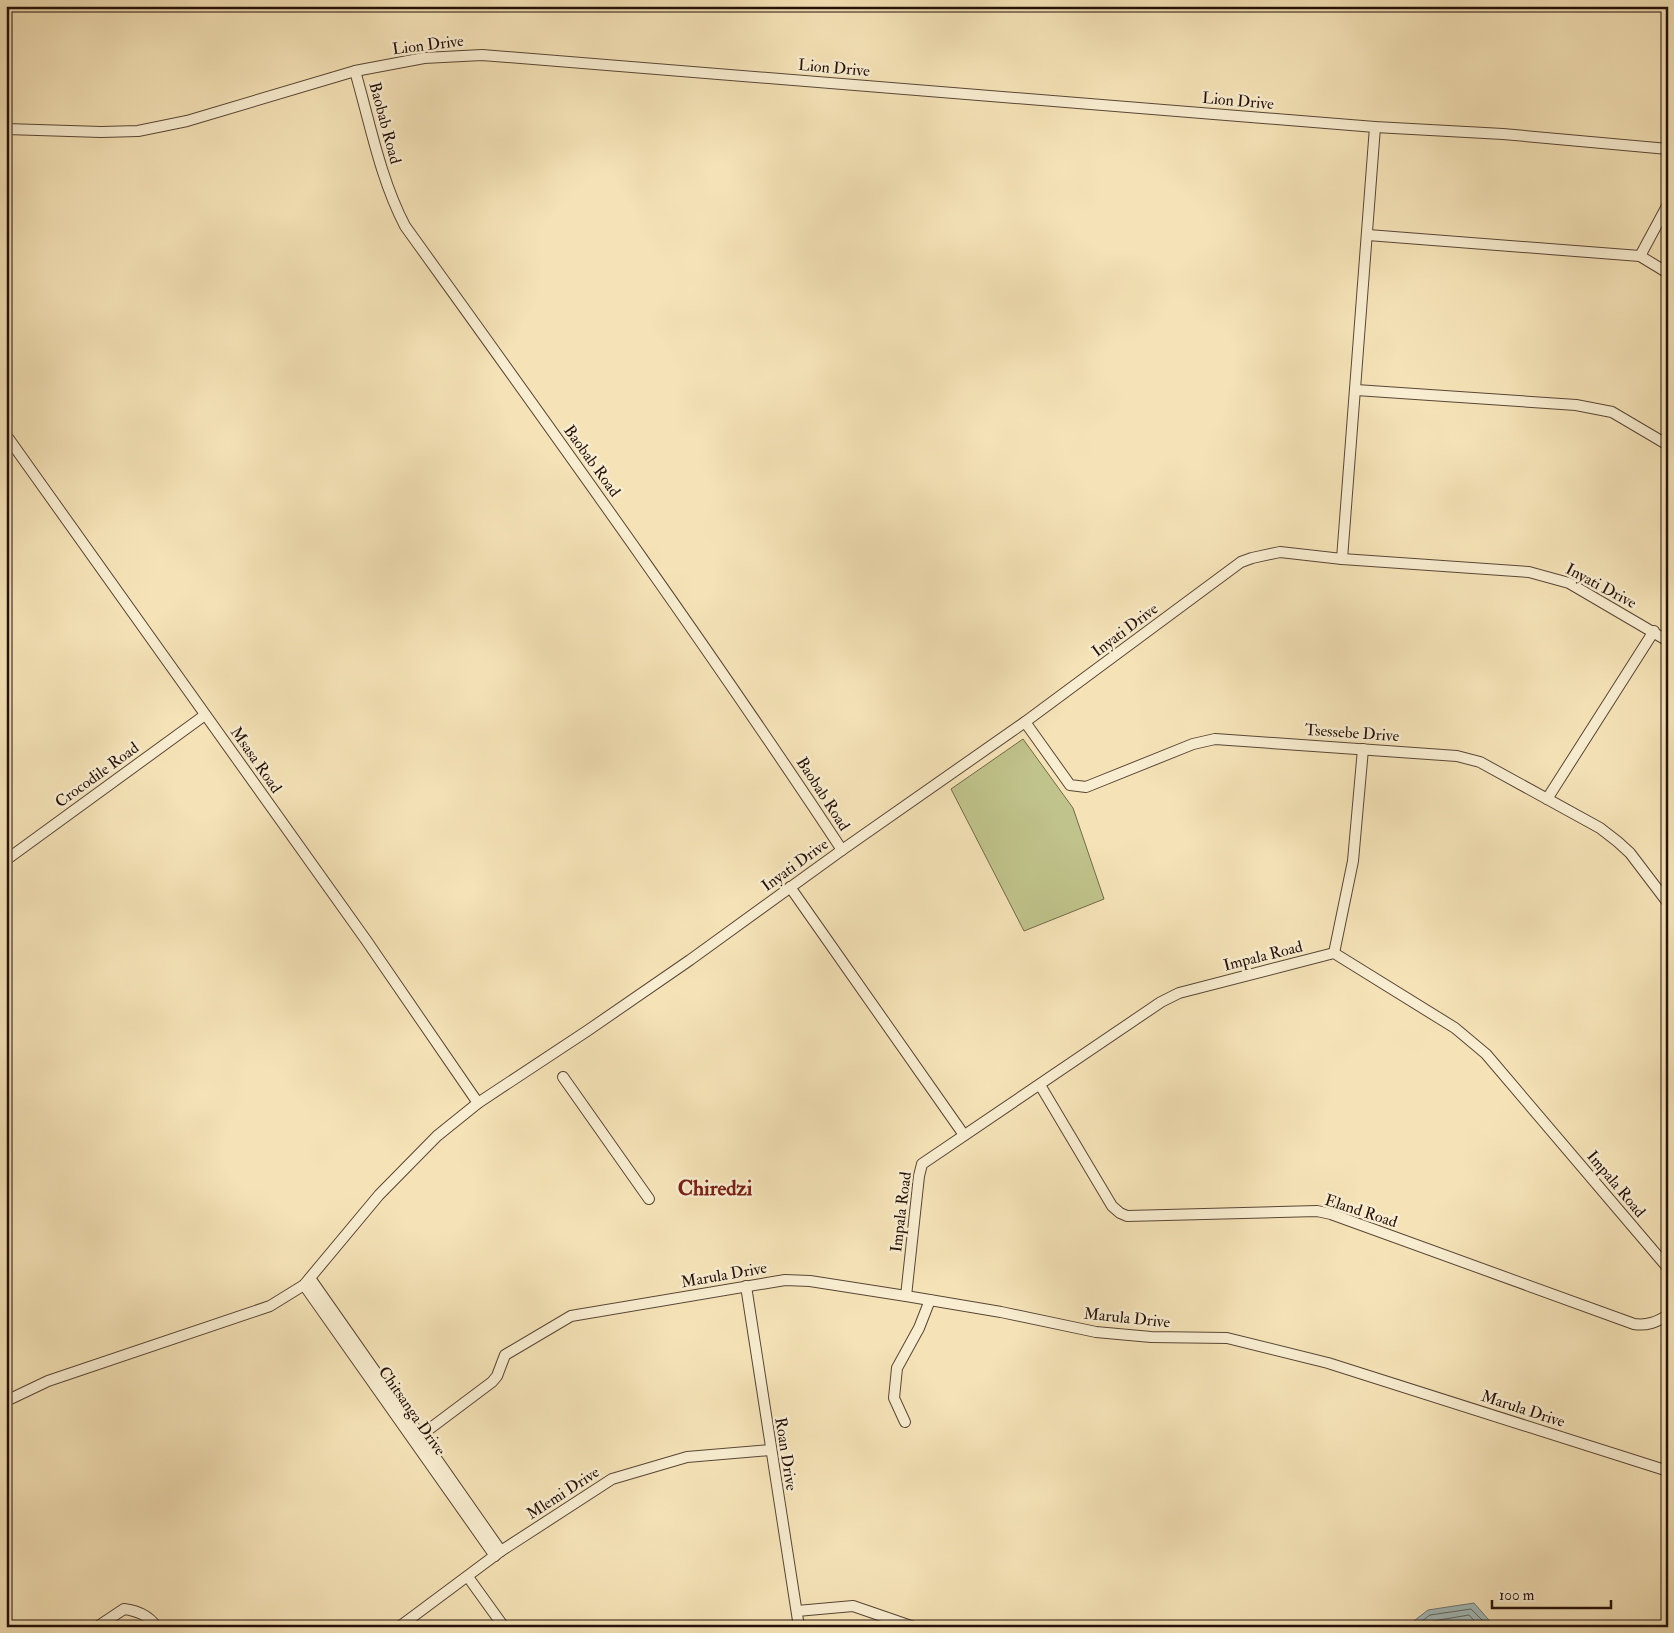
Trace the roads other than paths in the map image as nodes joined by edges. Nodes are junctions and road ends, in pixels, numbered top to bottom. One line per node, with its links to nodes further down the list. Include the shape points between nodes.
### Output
1 (355, 71): 2 (street, Lion Drive, via 424,58 482,55); 3 (street, Lion Drive, via 187,121 138,131); 19 (street, Baobab Road, via 382,172 405,226 664,589)
2 (1375, 127): 4 (street, Lion Drive, via 1503,134); 6 (street)
3 (6, 129)
4 (1668, 150)
5 (1668, 204): 7 (street)
6 (1368, 235): 7 (street); 9 (street)
7 (1640, 256): 8 (street)
8 (1668, 273)
9 (1356, 390): 11 (street, via 1576,404 1612,412); 12 (street)
10 (6, 435): 15 (street, Msasa Road)
11 (1668, 445)
12 (1342, 559): 13 (street, Inyati Drive, via 1549,576 1569,583); 16 (street, Inyati Drive, via 1280,552 1241,562)
13 (1654, 632): 14 (street, Inyati Drive); 18 (street)
14 (1668, 641)
15 (205, 715): 20 (street, Crocodile Road); 26 (street, Msasa Road)
16 (1024, 722): 17 (street, Tsessebe Drive, via 1070,785 1086,787 1193,744 1214,739); 19 (street, Inyati Drive)
17 (1363, 749): 18 (street, Tsessebe Drive, via 1457,756 1480,762); 23 (street, via 1353,861)
18 (1547, 799): 22 (street, Tsessebe Drive, via 1600,828 1618,842)
19 (842, 850): 21 (street, Inyati Drive)
20 (6, 860)
21 (790, 887): 26 (street, Inyati Drive, via 580,1037); 27 (street)
22 (1668, 903)
23 (1334, 953): 25 (street, Impala Road, via 1180,993 1161,1002); 29 (street, Impala Road, via 1455,1028 1486,1054)
24 (563, 1077): 28 (street)
25 (1040, 1084): 27 (street, Impala Road); 34 (street, Eland Road, via 1112,1206 1127,1216 1318,1211 1634,1324 1644,1325)
26 (478, 1103): 30 (street, Inyati Drive, via 437,1136 379,1195)
27 (964, 1134): 32 (street, Impala Road, via 922,1164 920,1169)
28 (649, 1199)
29 (1668, 1268)
30 (307, 1281): 35 (street, Inyati Drive, via 263,1309 48,1381); 37 (street); 40 (street, Chitsanga Drive)
31 (746, 1286): 32 (street, Marula Drive, via 785,1280 810,1281); 37 (street, Marula Drive, via 572,1316 505,1355 492,1382); 38 (street, Roan Drive)
32 (906, 1296): 33 (street, Marula Drive)
33 (930, 1300): 36 (street, via 919,1328 896,1368 894,1398); 39 (street, Marula Drive, via 1096,1332 1227,1338 1328,1363)
34 (1668, 1315)
35 (6, 1401)
36 (905, 1422)
37 (420, 1436): 40 (street)
38 (770, 1450): 40 (street, Mlemi Drive, via 687,1457 612,1479); 42 (street, Roan Drive)
39 (1668, 1471)
40 (498, 1553): 41 (street, Mlemi Drive)
41 (468, 1577): 45 (street, Mlemi Drive); 46 (street)
42 (797, 1611): 47 (street, Roan Drive); 48 (street, via 853,1606)
43 (96, 1627): 44 (street, via 124,1609 142,1613)
44 (157, 1627)
45 (399, 1627)
46 (504, 1627)
47 (799, 1627)
48 (914, 1627)

